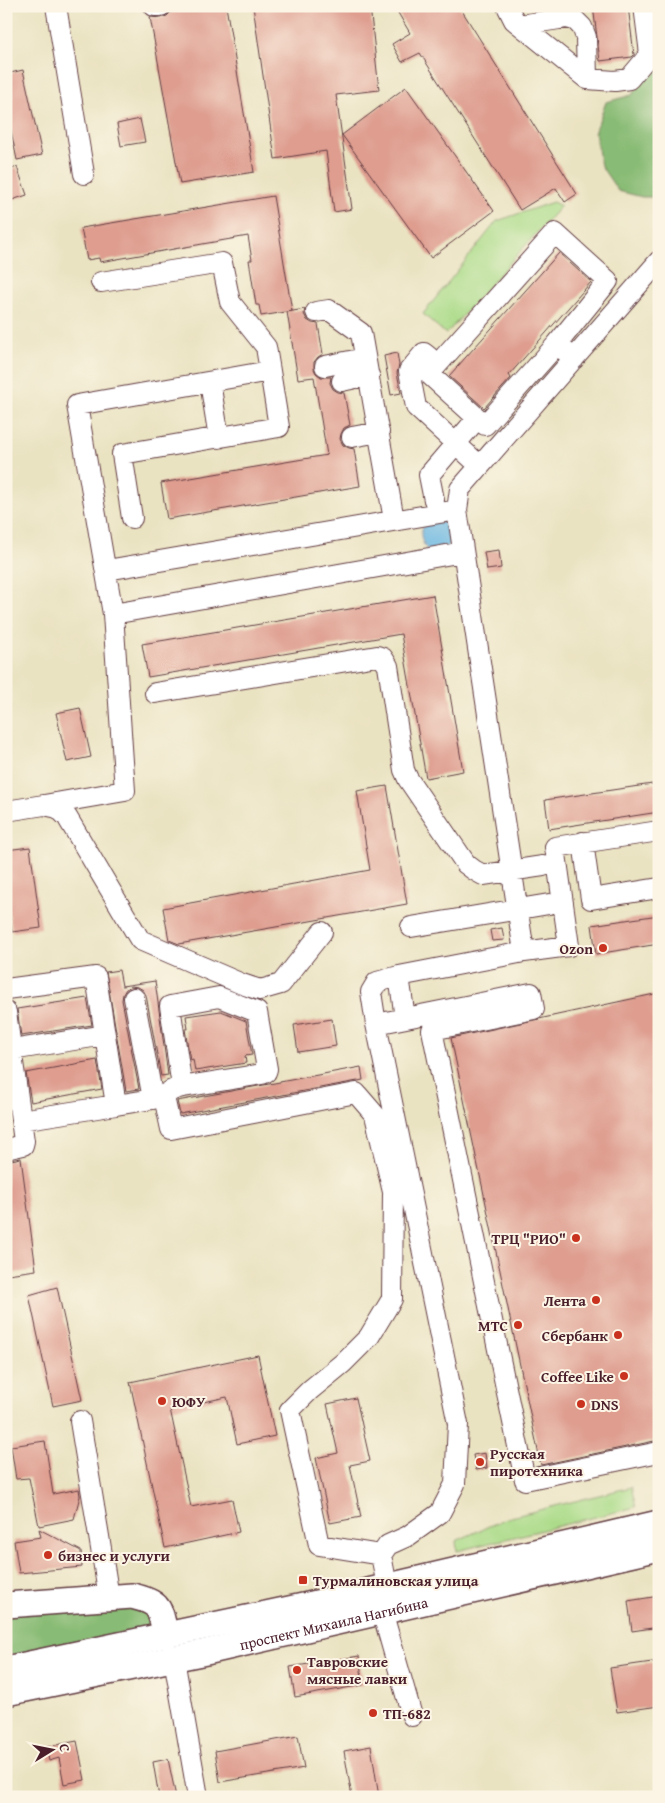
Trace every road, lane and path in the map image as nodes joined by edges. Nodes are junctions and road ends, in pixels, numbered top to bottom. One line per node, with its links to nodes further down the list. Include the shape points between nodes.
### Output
1 (56, 6): 8 (street)
2 (154, 6): 3 (street)
3 (161, 6)
4 (508, 6): 6 (street)
5 (644, 6): 7 (street, via 650,54 629,79)
6 (520, 25): 7 (street); 7 (street, via 566,18 575,20 586,37)
7 (587, 80)
8 (84, 174)
9 (659, 261): 14 (street)
10 (101, 282): 17 (street, via 222,263 230,302 266,347)
11 (316, 312): 16 (street, via 328,310 361,334)
12 (557, 344): 12 (street, via 608,281 555,233 429,374 485,424); 14 (street)
13 (429, 357): 24 (street, via 424,353 409,371 416,407)
14 (574, 359): 25 (street)
15 (325, 366): 16 (street)
16 (367, 367): 18 (street); 21 (street)
17 (270, 371): 19 (street); 23 (street, via 279,427)
18 (342, 381)
19 (210, 382): 23 (street); 31 (street, via 77,405)
20 (475, 421): 24 (street)
21 (379, 432): 22 (street); 29 (street)
22 (352, 437)
23 (219, 438): 28 (street, via 122,454)
24 (456, 443): 25 (street); 26 (street, via 429,475)
25 (480, 466): 27 (street, via 460,489)
26 (434, 500)
27 (457, 510): 29 (street); 30 (street)
28 (132, 518)
29 (394, 520): 31 (street)
30 (463, 552): 32 (street); 39 (street)
31 (106, 570): 32 (street)
32 (113, 614): 34 (street, via 125,791)
33 (155, 693): 39 (street, via 377,656 383,658 388,666 408,779 466,864 483,874)
34 (44, 805): 35 (street); 44 (street, via 58,808 67,816 140,940 260,990 281,984)
35 (6, 811)
36 (659, 830): 37 (street)
37 (583, 842): 40 (street, via 591,899); 45 (street, via 555,847 569,946)
38 (543, 866): 39 (street)
39 (512, 871): 42 (street)
40 (659, 888)
41 (548, 904): 42 (street)
42 (517, 909): 43 (street); 45 (street)
43 (411, 927)
44 (322, 932)
45 (524, 952): 46 (street)
46 (399, 976): 50 (street); 51 (street, via 377,982 371,992)
47 (6, 989): 52 (street, via 96,977)
48 (134, 998): 55 (street)
49 (6, 1012): 53 (street)
50 (405, 1018): 51 (street); 60 (street, via 531,993 534,1009 432,1030 525,1480)
51 (376, 1024): 63 (street, via 458,1424 455,1484 440,1513 408,1536 388,1545)
52 (105, 1035): 53 (street); 56 (street)
53 (12, 1050): 57 (street)
54 (182, 1087): 54 (street, via 266,1072 257,1012 243,1011 216,997 170,1006); 55 (street, via 172,1089)
55 (159, 1098): 56 (street); 63 (street, via 171,1129 356,1093 375,1114 393,1192 392,1299 369,1337 290,1410 318,1545)
56 (116, 1105): 57 (street)
57 (21, 1120): 58 (street, via 23,1145)
58 (6, 1149)
59 (80, 1421): 65 (street)
60 (659, 1452)
61 (659, 1524): 64 (main road, проспект Михаила Нагибина)
62 (659, 1548): 67 (main road, проспект Михаила Нагибина)
63 (381, 1555): 64 (street)
64 (387, 1586): 68 (main road, проспект Михаила Нагибина)
65 (110, 1597): 66 (main road); 68 (main road, via 132,1596 149,1600 159,1608)
66 (6, 1605)
67 (382, 1611): 69 (main road, проспект Михаила Нагибина); 72 (street)
68 (166, 1636): 70 (main road, проспект Михаила Нагибина)
69 (174, 1659): 71 (main road, проспект Михаила Нагибина); 73 (street)
70 (6, 1669)
71 (6, 1693)
72 (412, 1716)
73 (198, 1797)

